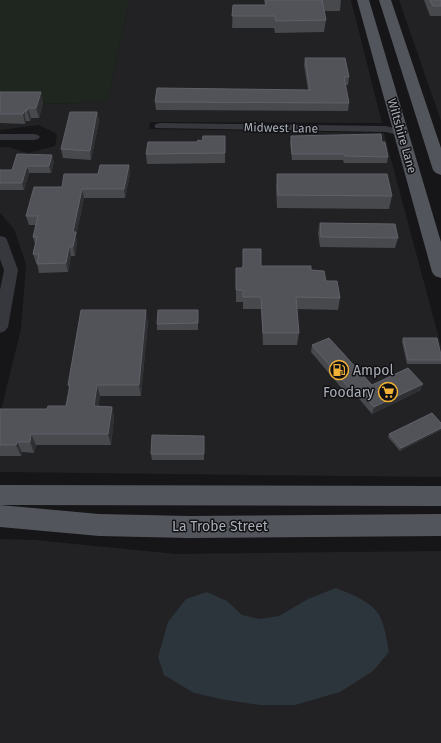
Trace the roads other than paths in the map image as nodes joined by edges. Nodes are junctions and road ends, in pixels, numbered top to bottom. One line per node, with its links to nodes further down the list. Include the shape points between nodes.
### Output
1 (363, 0): 4 (main road, Wiltshire Lane)
2 (385, 0): 5 (main road, Wiltshire Lane)
3 (160, 126): 4 (street, Midwest Lane, via 386,129)
4 (402, 133): 5 (main road); 10 (main road, Wiltshire Lane)
5 (428, 133): 8 (main road, Wiltshire Lane)
6 (0, 137): 7 (street)
7 (34, 137)
8 (441, 170)
9 (0, 240): 11 (street, via 12,270)
10 (441, 272)
11 (0, 327)
12 (0, 495): 14 (main road, via 143,496 148,508 162,515)
13 (441, 496): 14 (main road)
14 (246, 506): 19 (main road, via 281,517)
15 (0, 507): 17 (main road, via 36,512)
16 (0, 516): 17 (main road, La Trobe Street)
17 (72, 523): 19 (main road, La Trobe Street, via 189,527)
18 (441, 525): 19 (main road, La Trobe Street)
19 (327, 526)

